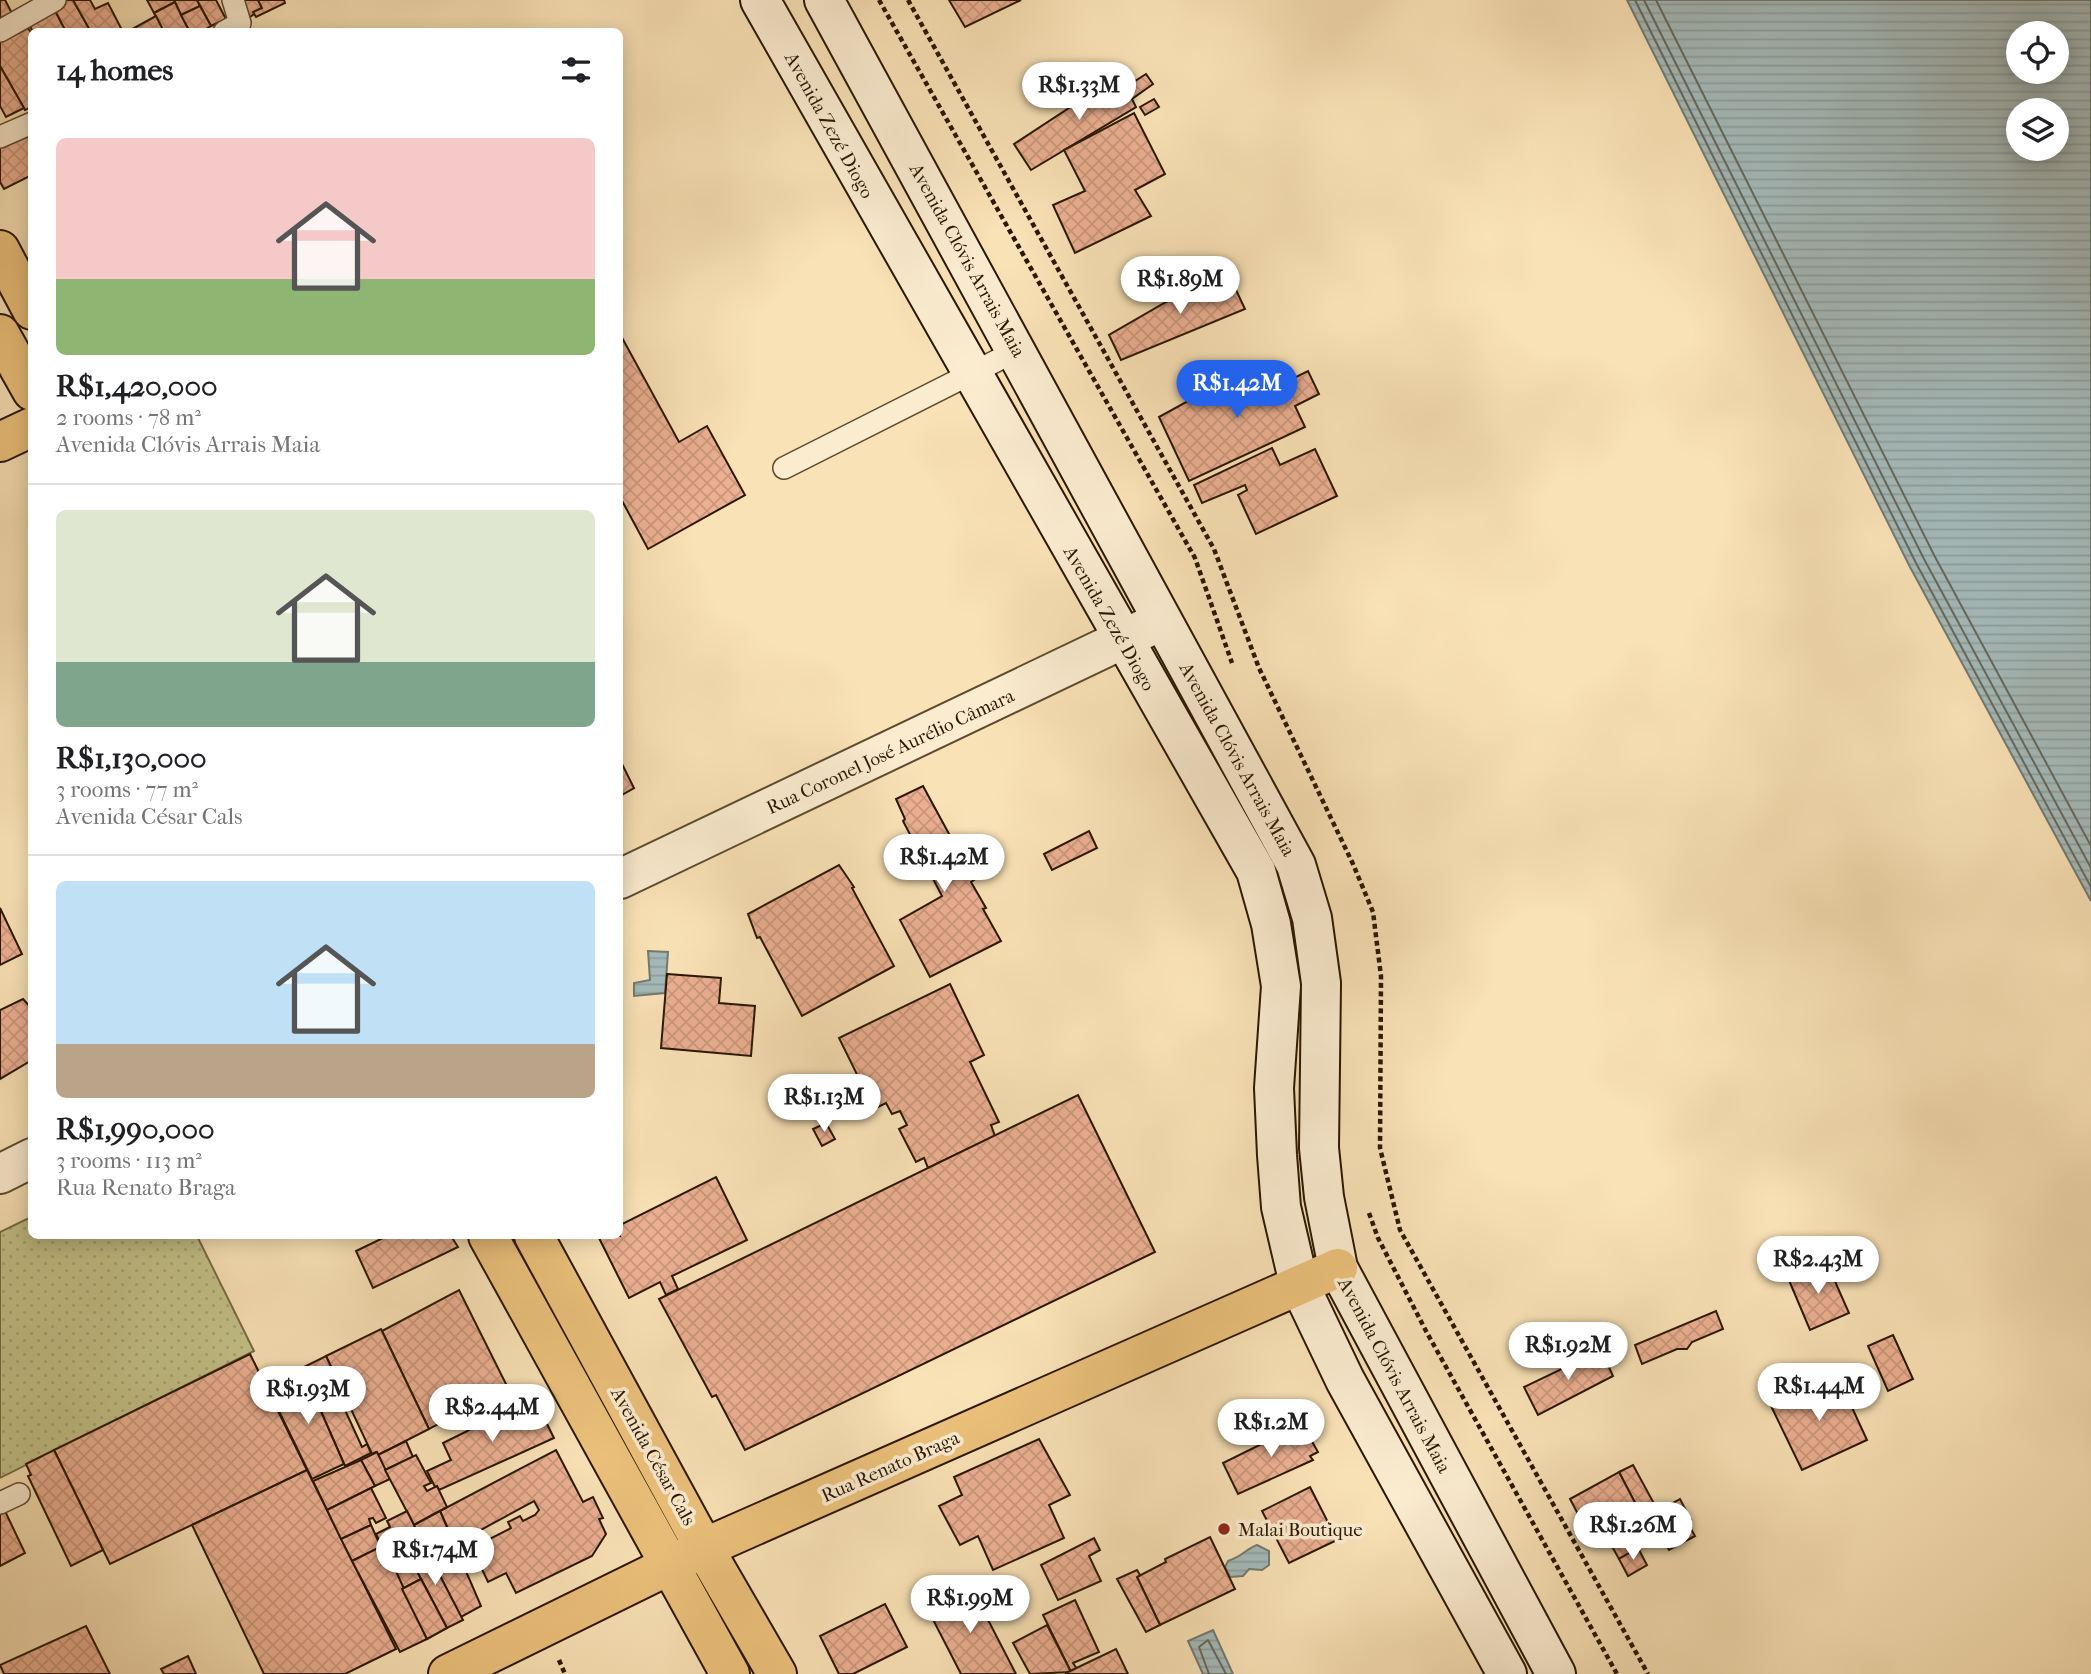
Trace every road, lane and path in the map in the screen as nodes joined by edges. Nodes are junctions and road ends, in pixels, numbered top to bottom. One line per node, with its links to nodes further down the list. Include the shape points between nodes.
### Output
1 (55, 0): 6 (lane)
2 (233, 0): 5 (lane, via 240,23)
3 (760, 0): 13 (main road, Avenida Zezé Diogo)
4 (824, 0): 12 (main road, Avenida Clóvis Arrais Maia)
5 (231, 28)
6 (0, 30)
7 (28, 124): 8 (lane)
8 (0, 137)
9 (0, 250): 10 (main road)
10 (28, 302)
11 (0, 334): 14 (main road)
12 (1018, 350): 13 (lane); 18 (main road, Avenida Clóvis Arrais Maia)
13 (970, 374): 17 (lane); 19 (main road, Avenida Zezé Diogo)
14 (28, 384)
15 (28, 429): 16 (main road)
16 (0, 442)
17 (784, 468)
18 (1161, 621): 19 (main road, Rua Coronel José Aurélio Câmara); 25 (main road, Avenida Clóvis Arrais Maia, via 1281,832 1307,897 1321,983 1319,1148)
19 (1122, 640): 20 (main road, Rua Coronel José Aurélio Câmara); 26 (main road, Avenida Zezé Diogo, via 1238,838 1264,897 1281,986 1275,1088 1281,1207)
20 (623, 879)
21 (28, 1160): 22 (main road)
22 (0, 1174)
23 (490, 1239): 28 (main road, Avenida César Cals)
24 (536, 1239): 27 (main road, Avenida César Cals)
25 (1338, 1269): 26 (main road, Rua Renato Braga); 33 (main road, Avenida Clóvis Arrais Maia)
26 (1299, 1284): 27 (main road, Rua Renato Braga); 32 (main road, via 1345,1380)
27 (704, 1548): 28 (main road, Rua Renato Braga); 31 (main road, Avenida César Cals)
28 (670, 1564): 29 (main road, Rua Renato Braga); 30 (main road, Avenida César Cals)
29 (448, 1674)
30 (730, 1674)
31 (778, 1674)
32 (1507, 1674)
33 (1556, 1674)

